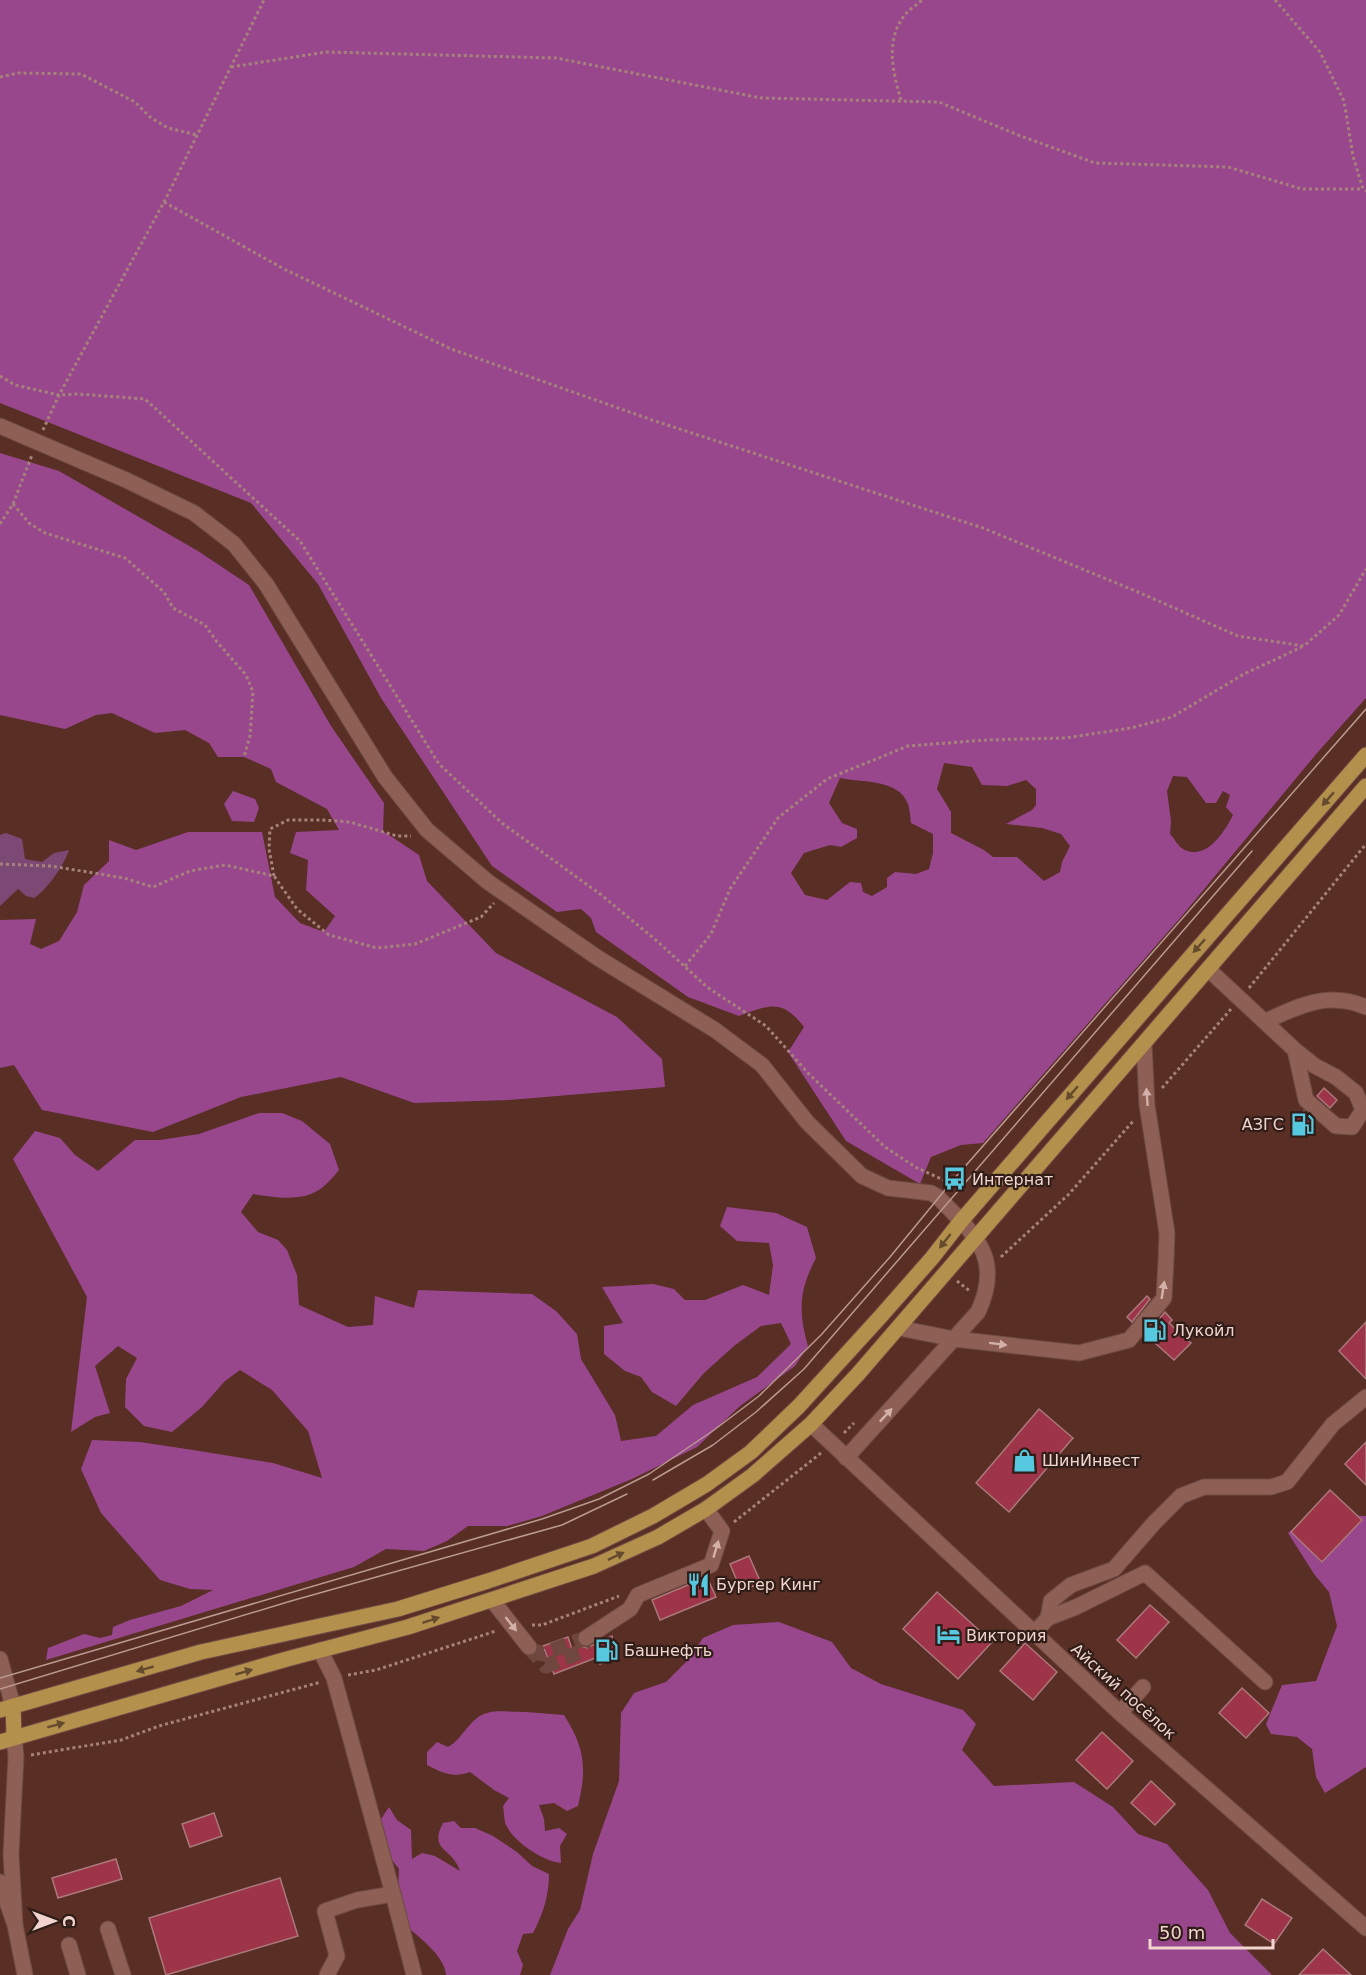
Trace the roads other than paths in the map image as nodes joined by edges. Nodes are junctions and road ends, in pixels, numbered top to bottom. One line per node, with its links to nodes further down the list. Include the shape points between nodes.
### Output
1 (0, 426): 9 (street, via 194,513 234,544 266,584 385,777 427,830 503,893 598,958 715,1030 762,1065 807,1122 862,1176 888,1188 931,1193)
2 (1366, 755): 9 (main road, one-way to 9)
3 (1366, 786): 4 (main road)
4 (1208, 969): 6 (street); 7 (main road)
5 (1366, 1006): 6 (street, via 1350,1000 1328,999 1301,1005)
6 (1266, 1021): 8 (street)
7 (1144, 1044): 10 (main road); 12 (street, one-way to 7, via 1079,1353 1129,1340 1164,1298 1167,1233 1148,1105)
8 (1295, 1050): 8 (street, via 1356,1093 1363,1110 1352,1127 1336,1126 1306,1100)
9 (961, 1221): 10 (street); 26 (main road, one-way to 26, via 881,1317 751,1452 653,1516 592,1546 398,1609 201,1652)
10 (975, 1236): 11 (main road); 12 (street, via 986,1262 985,1297 978,1312)
11 (899, 1328): 12 (street); 14 (main road)
12 (954, 1339): 15 (street, one-way to 12)
13 (1366, 1397): 18 (street, via 1333,1424 1287,1482 1271,1487 1204,1487 1181,1496 1114,1569 1071,1585 1051,1601)
14 (811, 1424): 15 (street, Айский посёлок); 16 (main road)
15 (846, 1458): 19 (street, Айский посёлок)
16 (706, 1509): 17 (main road, one-way to 16, via 594,1566 658,1537); 20 (street, one-way to 16, via 630,1609 638,1595 711,1565 722,1531)
17 (492, 1600): 21 (street, one-way to 21); 22 (main road, one-way to 17)
18 (1048, 1618): 19 (street); 24 (street, via 1145,1573)
19 (1035, 1632): 27 (street, Айский посёлок)
20 (586, 1638)
21 (529, 1647)
22 (320, 1650): 28 (main road, one-way to 22); 30 (street, via 334,1678)
23 (0, 1659): 26 (street)
24 (1265, 1682)
25 (1143, 1687): 27 (street)
26 (7, 1708): 28 (main road)
27 (1120, 1713): 32 (street, Айский посёлок)
28 (7, 1739): 31 (street, via 16,1758 10,1854)
29 (0, 1882): 31 (street)
30 (393, 1894): 38 (street, via 325,1911 337,1956); 39 (street)
31 (15, 1925): 36 (street)
32 (1366, 1928)
33 (108, 1929): 35 (street)
34 (69, 1945): 37 (street)
35 (117, 1974)
36 (26, 1975)
37 (78, 1975)
38 (327, 1975)
39 (414, 1975)

